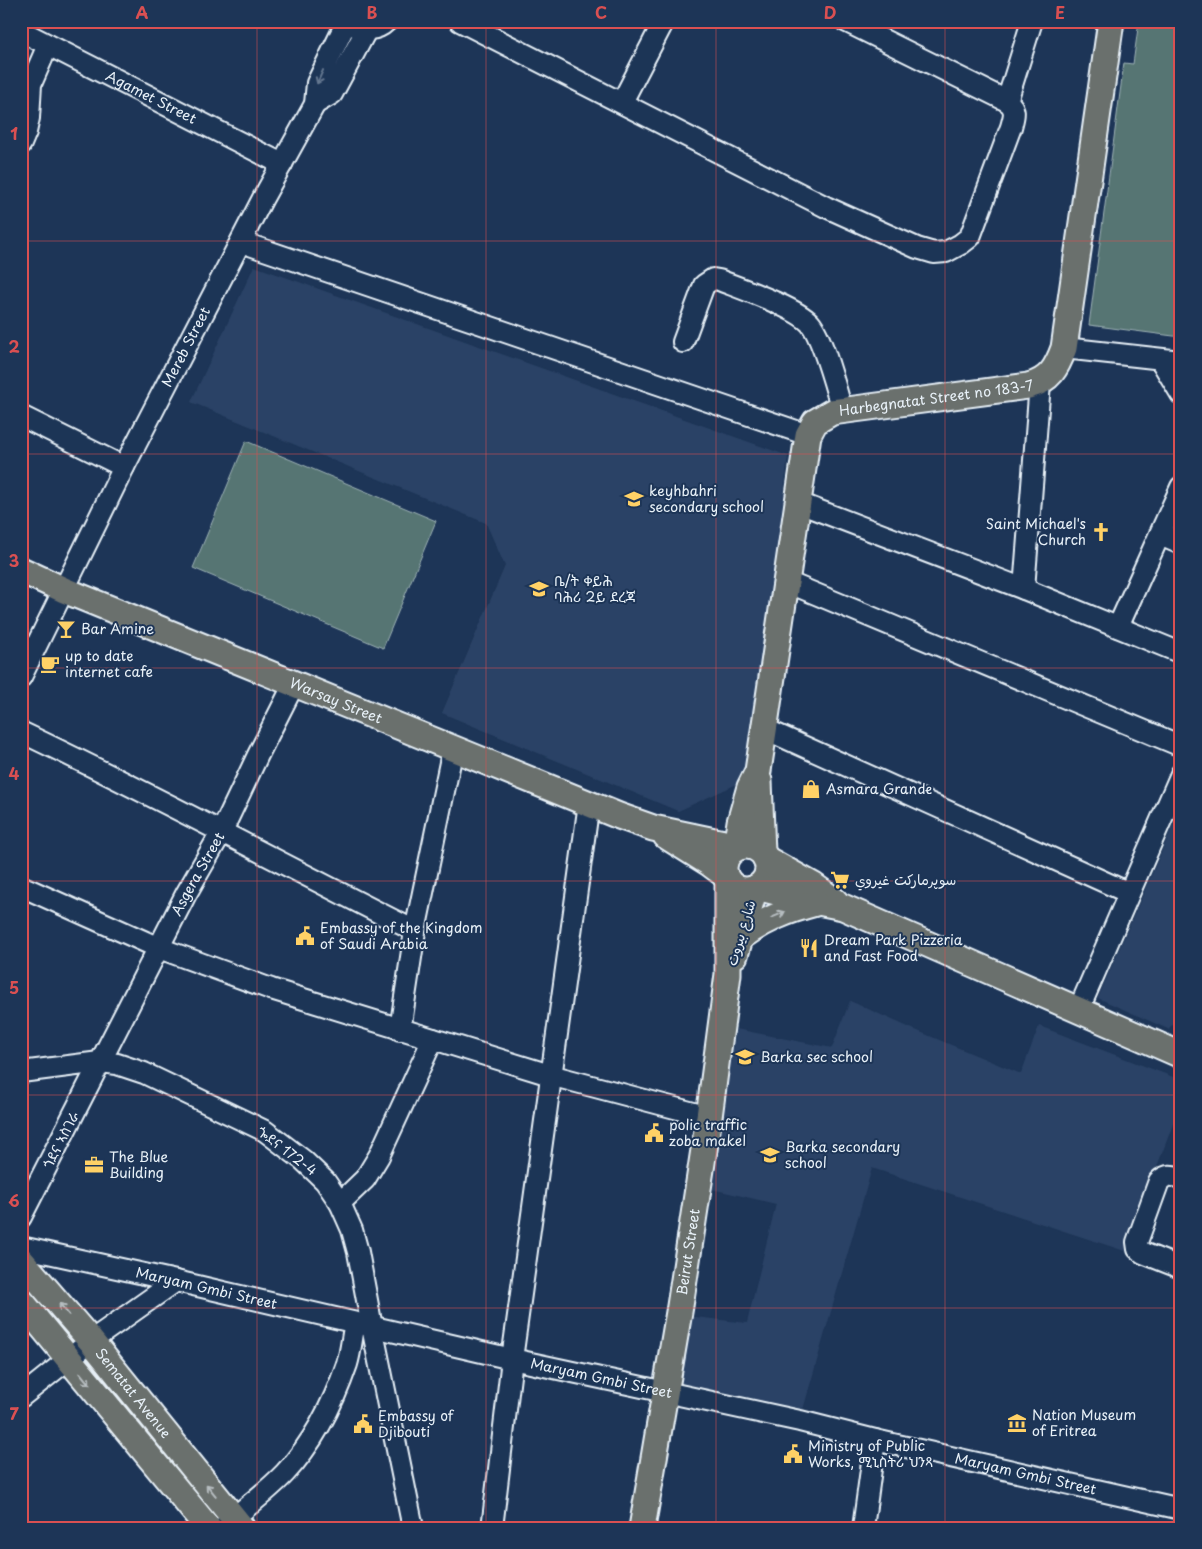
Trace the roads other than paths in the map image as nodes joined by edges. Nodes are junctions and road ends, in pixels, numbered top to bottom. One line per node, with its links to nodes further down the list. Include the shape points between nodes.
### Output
1 (387, 21): 7 (street, via 377,28)
2 (460, 21): 11 (street)
3 (664, 21): 11 (street)
4 (1032, 21): 10 (street)
5 (1111, 21): 16 (main road, Harbegnatat Street no 183-7)
6 (853, 23): 10 (street)
7 (355, 24): 13 (street, Mereb Street, via 332,94 315,104)
8 (21, 31): 9 (street, Agamet Street)
9 (48, 45): 12 (street, via 31,84 29,118); 13 (street, Agamet Street)
10 (1007, 101): 11 (street, via 1014,109 1013,120 970,236 946,252 934,253 826,208)
11 (622, 102)
12 (21, 144)
13 (282, 164): 14 (street, Mereb Street)
14 (241, 242): 23 (street); 24 (street, Mereb Street)
15 (683, 342): 21 (street, via 704,285 713,279 793,310 811,324 817,335)
16 (1064, 348): 17 (street); 19 (main road, Harbegnatat Street no 183-7, via 1058,362)
17 (1160, 359): 18 (street); 20 (street)
18 (1181, 361)
19 (1040, 383): 21 (main road, Harbegnatat Street no 183-7); 31 (street)
20 (1181, 394)
21 (842, 410): 23 (main road, Harbegnatat Street no 183-7, via 815,422)
22 (21, 416): 24 (street)
23 (808, 435): 26 (main road)
24 (124, 467): 32 (street, Mereb Street)
25 (1181, 488): 27 (street)
26 (799, 503): 30 (main road); 31 (street)
27 (1160, 535): 28 (street); 33 (street)
28 (1181, 544)
29 (21, 570): 32 (main road, Warsay Street)
30 (787, 582): 37 (main road); 39 (street)
31 (1024, 589): 33 (street)
32 (64, 590): 35 (street, Mereb Street); 36 (main road, Warsay Street)
33 (1118, 627): 34 (street)
34 (1181, 653)
35 (21, 677)
36 (294, 684): 40 (main road, Warsay Street); 45 (street, Asgera Street)
37 (765, 729): 41 (main road); 51 (street)
38 (21, 732): 45 (street, via 120,779)
39 (1181, 746)
40 (453, 748): 43 (main road, Warsay Street); 54 (street)
41 (758, 771): 46 (main road, via 740,822); 47 (main road)
42 (1181, 774): 51 (street)
43 (589, 803): 44 (main road, Warsay Street); 64 (street)
44 (653, 828): 46 (main road, Warsay Street); 48 (main road, Warsay Street, via 709,863)
45 (221, 833): 54 (street); 56 (street, Asgera Street)
46 (735, 848): 47 (main road, via 754,847); 48 (main road, via 725,860)
47 (764, 856): 50 (main road, via 768,871); 53 (main road)
48 (726, 878): 50 (main road, via 737,889); 57 (main road, شارع بيروت)
49 (21, 886): 56 (street)
50 (756, 887): 52 (main road); 55 (main road, شارع بيروت)
51 (1129, 893): 58 (street)
52 (818, 902): 53 (main road); 55 (main road, one-way to 52, via 775,916)
53 (843, 907): 58 (main road)
54 (415, 931): 59 (street)
55 (741, 937): 57 (main road, شارع بيروت)
56 (159, 948): 59 (street, via 271,989); 62 (street, Asgera Street)
57 (728, 974): 65 (main road, Beirut Street)
58 (1079, 1009): 61 (main road)
59 (400, 1030): 60 (street)
60 (433, 1039): 64 (street); 67 (street, via 379,1156 365,1179)
61 (1181, 1054)
62 (100, 1062): 63 (street, ጐደና 172-4); 67 (street, ጐደና 172-4, via 144,1073 265,1131 325,1181); 68 (street, ጎደና ኣስገራ)
63 (21, 1072)
64 (550, 1075): 65 (street); 77 (street)
65 (709, 1117): 78 (main road, Beirut Street)
66 (1181, 1178): 71 (street, via 1172,1175 1159,1181 1137,1242 1143,1253)
67 (340, 1203): 74 (street, ጐደና 172-4, via 358,1252)
68 (21, 1218)
69 (21, 1248): 72 (street, Maryam Gmbi Street)
70 (21, 1260): 75 (main road, Sematat Avenue, one-way to 70)
71 (1181, 1268)
72 (176, 1281): 74 (street, Maryam Gmbi Street); 75 (street)
73 (21, 1300): 76 (main road, Sematat Avenue)
74 (363, 1325): 77 (street, Maryam Gmbi Street); 82 (street, via 333,1399 310,1441 286,1471); 84 (street, ጐደና 172-4)
75 (91, 1341): 76 (street); 82 (main road, Sematat Avenue, one-way to 75)
76 (69, 1359): 79 (street); 83 (main road, Sematat Avenue, one-way to 83)
77 (512, 1359): 78 (street, Maryam Gmbi Street); 85 (street)
78 (664, 1392): 80 (street, Maryam Gmbi Street); 86 (main road, Beirut Street)
79 (21, 1397)
80 (875, 1440): 81 (street, Maryam Gmbi Street); 87 (street)
81 (1181, 1509)
82 (232, 1524)
83 (208, 1528)
84 (414, 1528)
85 (492, 1528)
86 (642, 1528)
87 (863, 1528)

